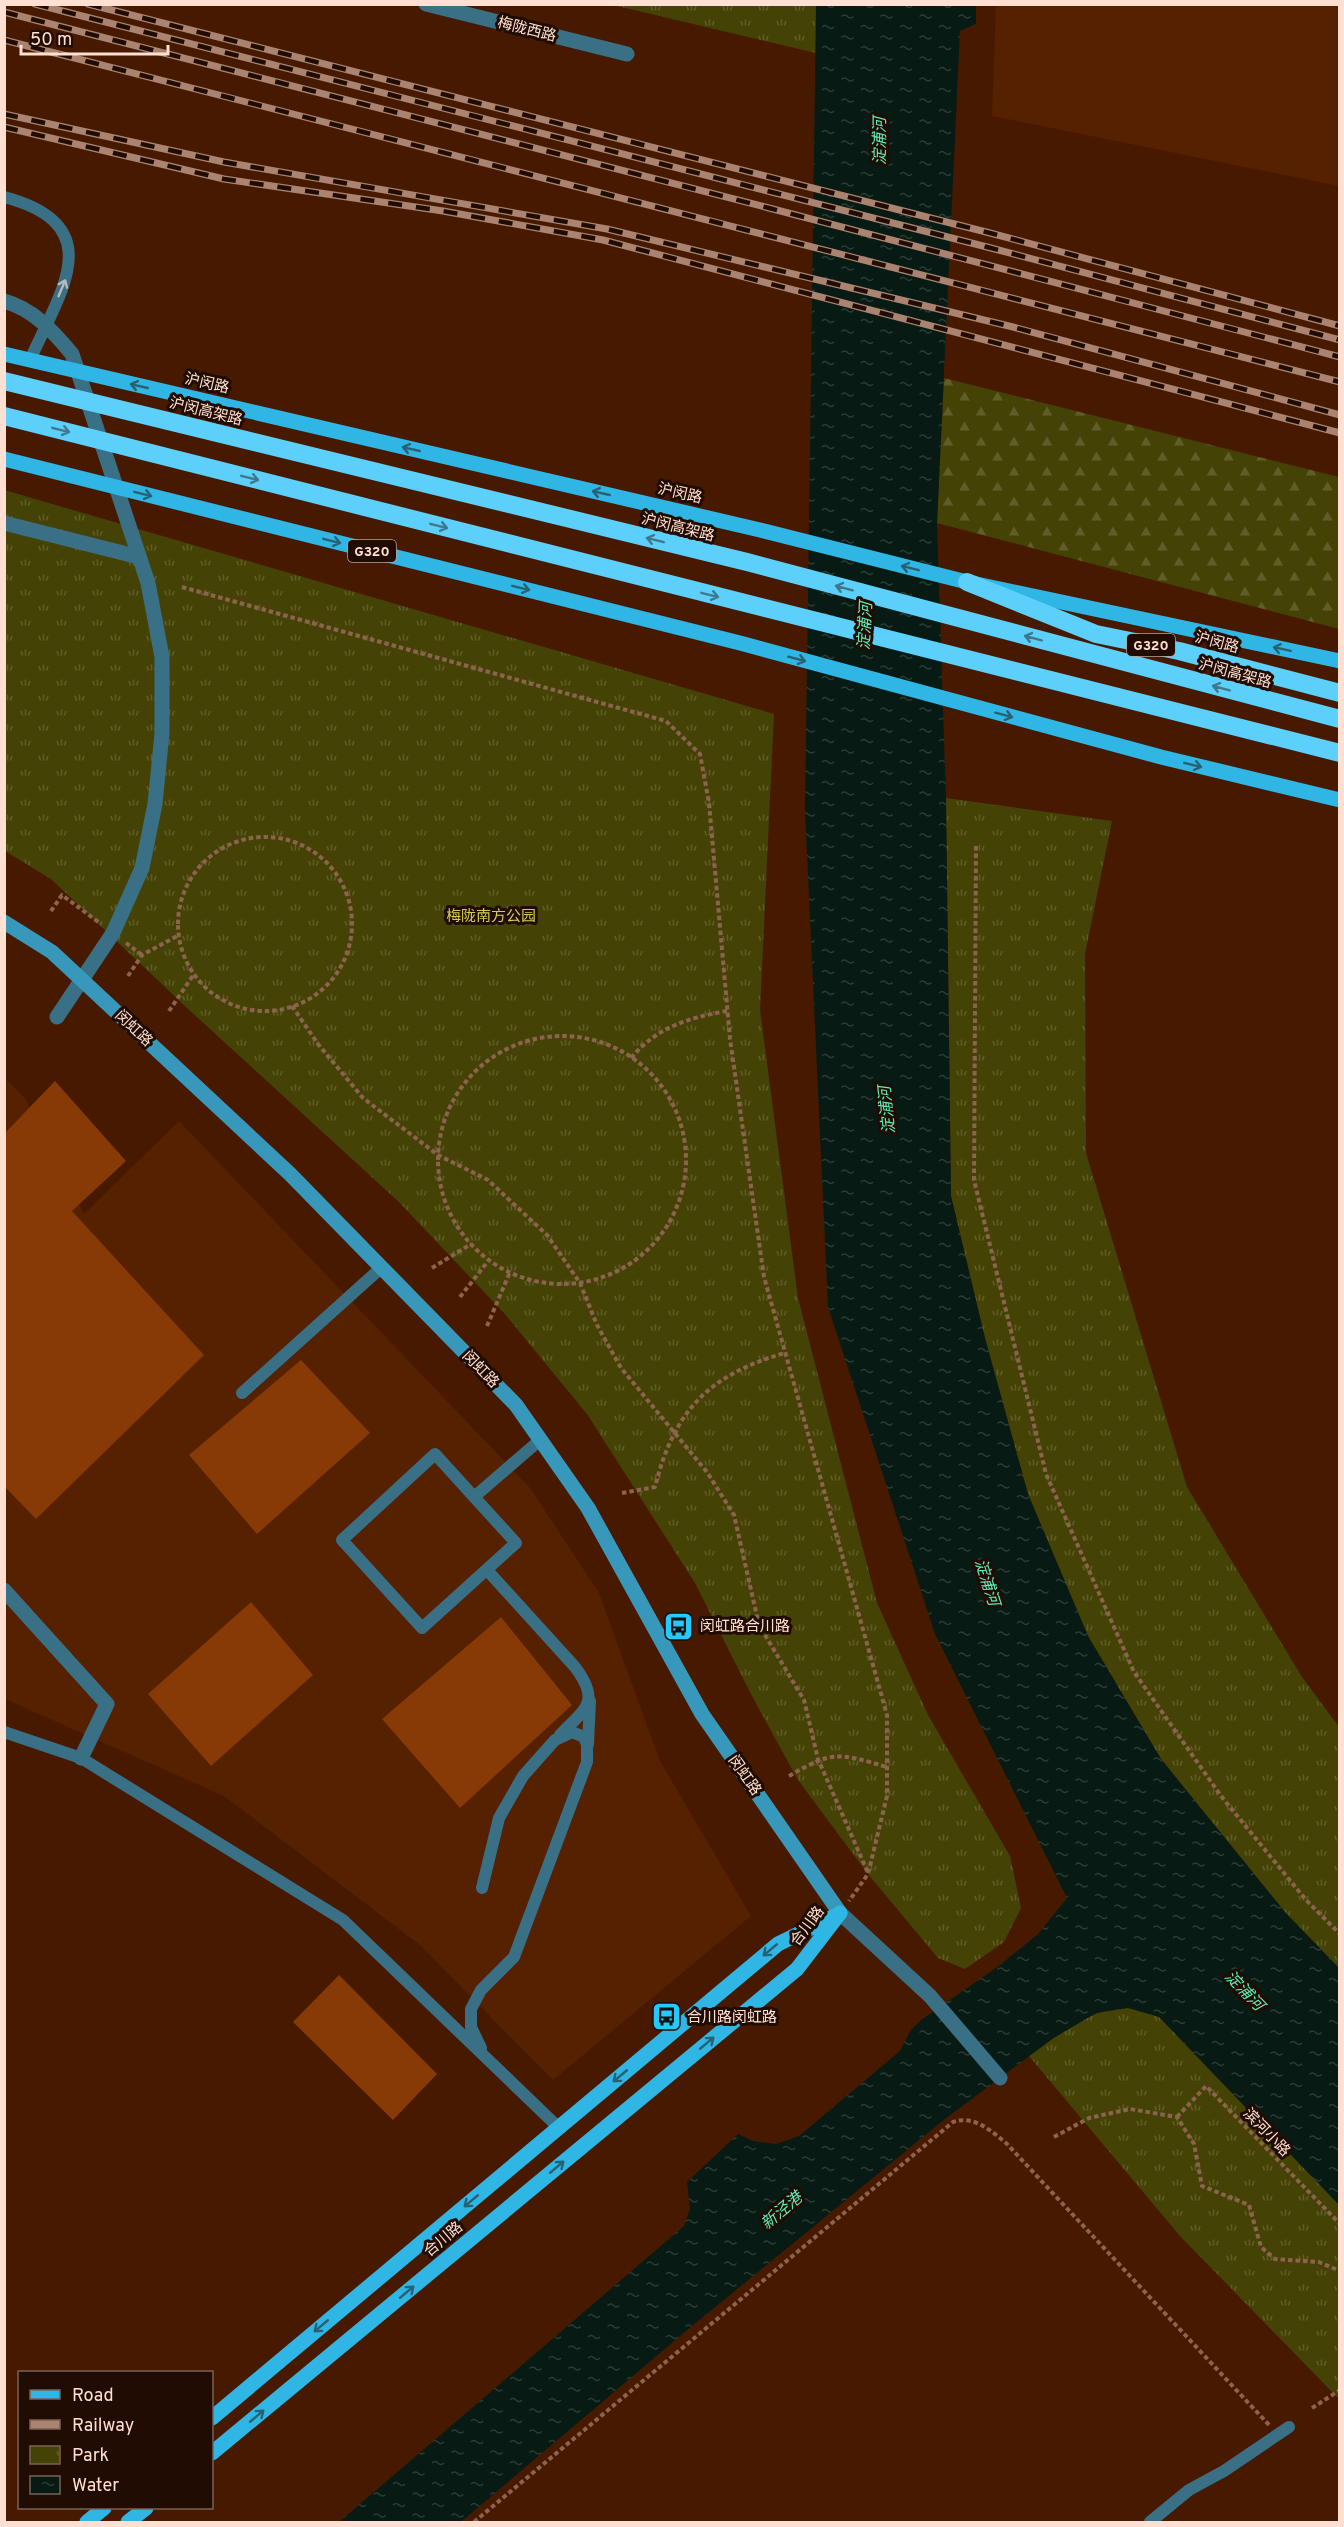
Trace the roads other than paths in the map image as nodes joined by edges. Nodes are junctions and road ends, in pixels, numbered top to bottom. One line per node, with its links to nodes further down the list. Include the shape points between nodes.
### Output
1 (426, 4): 2 (street, 梅陇西路)
2 (627, 54)
3 (4, 197): 6 (lane, one-way to 3, via 66,279 70,259 67,236 51,217 34,206)
4 (4, 301): 11 (street, via 21,306 72,354)
5 (4, 354): 6 (main road, 沪闵路 / G320)
6 (30, 360): 12 (main road, 沪闵路 / G320, one-way to 6)
7 (4, 381): 15 (highway, 沪闵高架路, one-way to 7, via 747,562)
8 (4, 416): 16 (highway, one-way to 16)
9 (4, 459): 19 (main road, G320, one-way to 19, via 740,643)
10 (4, 523): 11 (street)
11 (140, 557): 23 (street, via 162,657 162,733 155,804 142,867 114,933)
12 (967, 582): 13 (main road, one-way to 12); 14 (highway, 沪闵路 / G320, via 1096,634)
13 (1340, 661)
14 (1340, 693)
15 (1340, 718)
16 (1265, 736): 17 (highway); 18 (highway)
17 (1340, 753)
18 (1340, 759)
19 (1301, 792): 20 (main road, G320); 21 (main road)
20 (1340, 800)
21 (1340, 806)
22 (4, 922): 24 (main road, 闵虹路, via 61,960 290,1174)
23 (57, 1017)
24 (382, 1267): 25 (lane); 26 (main road, 闵虹路, via 516,1405)
25 (242, 1393)
26 (540, 1440): 27 (lane); 36 (main road, 闵虹路, via 588,1508 702,1713)
27 (474, 1497): 28 (lane, via 516,1543); 28 (lane, via 435,1454 342,1540 422,1628)
28 (487, 1570): 30 (lane, via 575,1667 587,1683)
29 (4, 1590): 34 (street, via 107,1704)
30 (590, 1697): 32 (lane, via 585,1709); 33 (lane)
31 (4, 1732): 34 (lane)
32 (555, 1740): 33 (lane, via 572,1732 584,1737); 35 (lane, via 523,1776 499,1818)
33 (587, 1751): 37 (lane, via 587,1762 514,1957 481,1990 471,2009 471,2027)
34 (81, 1758): 37 (lane, via 343,1920)
35 (482, 1888)
36 (840, 1913): 38 (street, via 930,1996); 39 (main road, 合川路, one-way to 39, via 778,1944); 42 (main road, 合川路, one-way to 36, via 796,1969)
37 (486, 2058): 39 (lane)
38 (1000, 2078)
39 (558, 2127): 40 (main road, 合川路, one-way to 40)
40 (213, 2417)
41 (1284, 2431): 47 (lane, via 1189,2490)
42 (213, 2452)
43 (103, 2509): 45 (main road)
44 (145, 2509): 46 (main road)
45 (87, 2523)
46 (128, 2523)
47 (1150, 2523)

